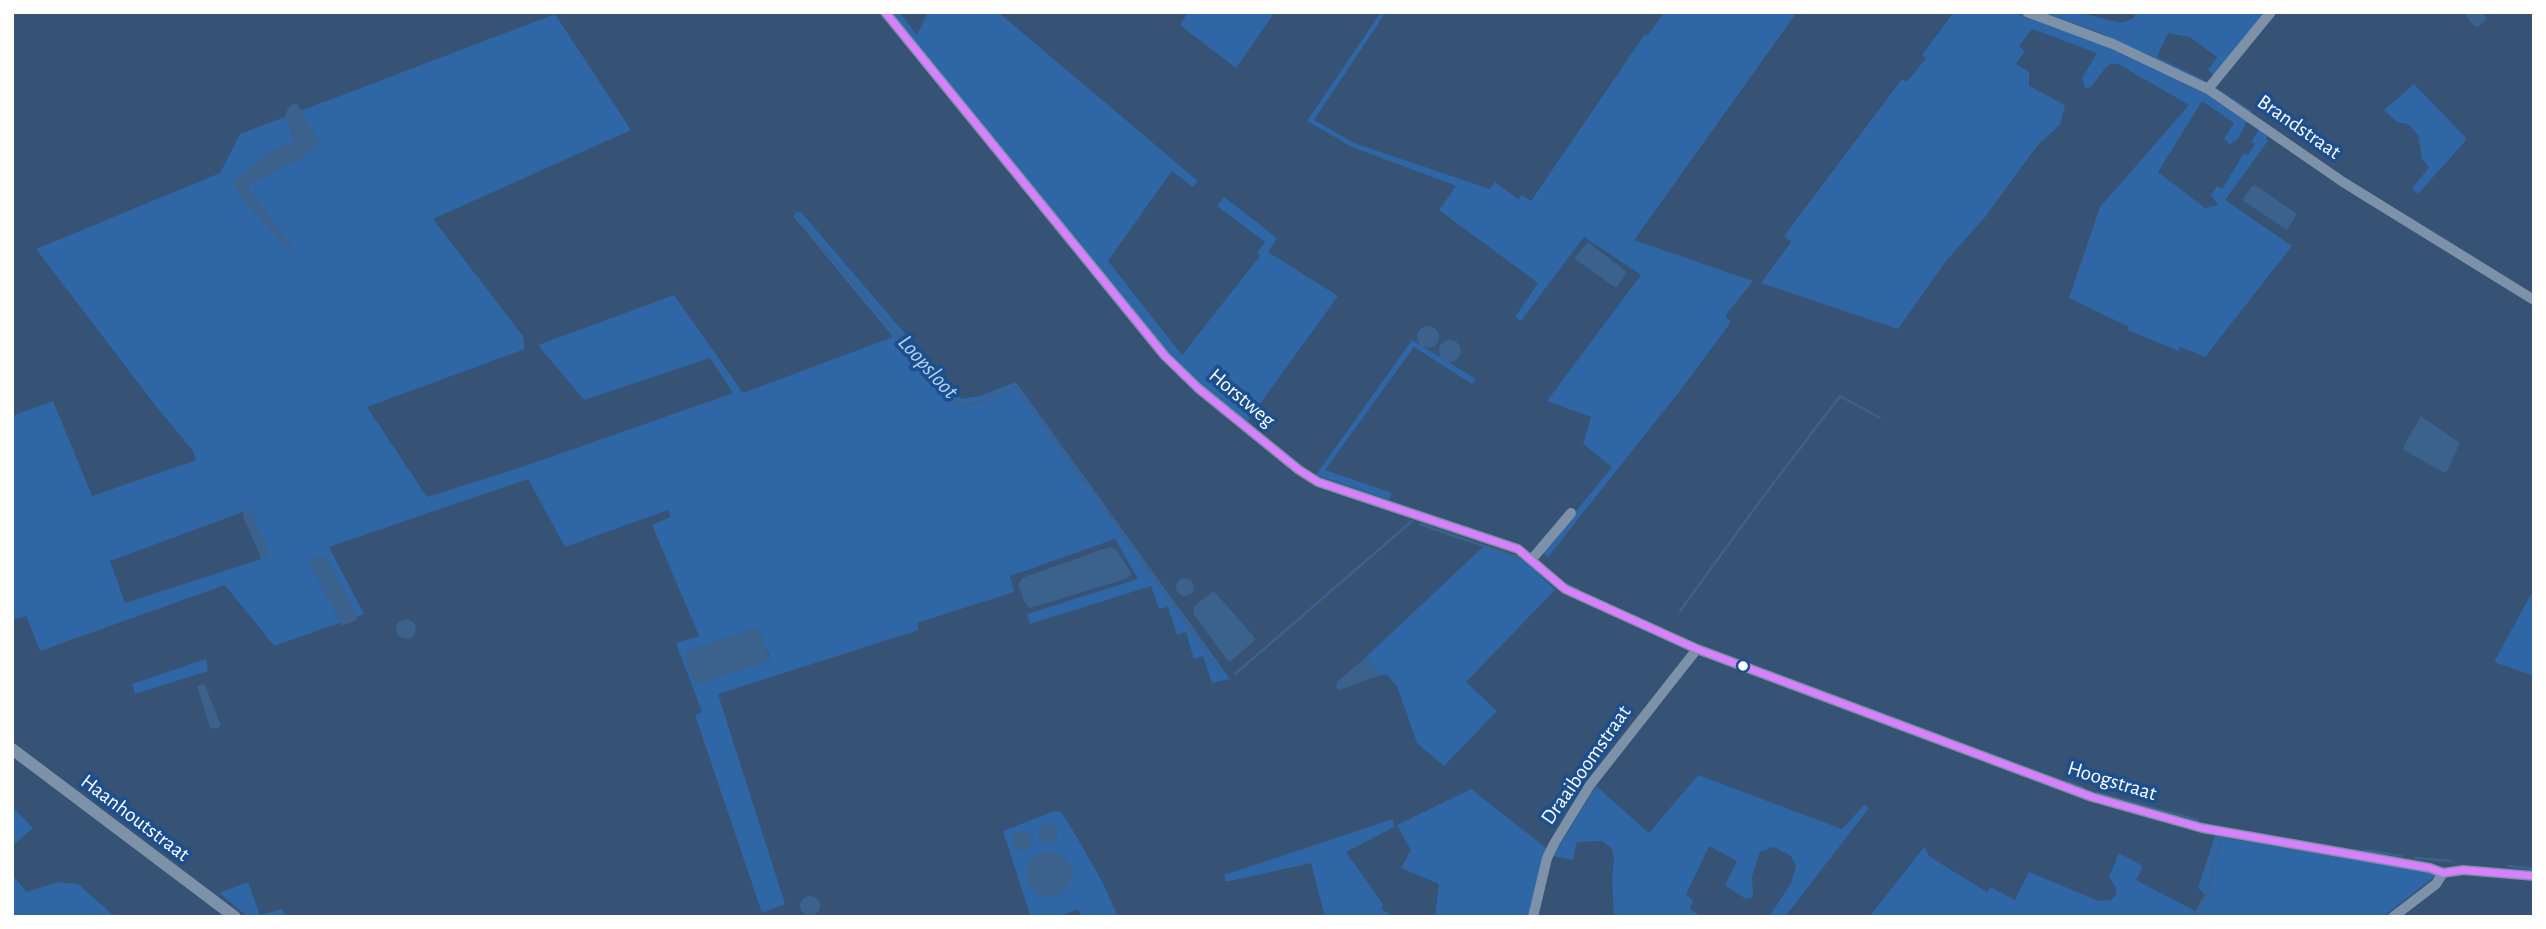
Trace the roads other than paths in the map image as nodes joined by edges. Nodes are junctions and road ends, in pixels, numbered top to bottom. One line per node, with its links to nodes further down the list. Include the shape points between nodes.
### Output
1 (885, 12): 7 (street, Horstweg, via 1198,388 1318,482 1518,549)
2 (2027, 12): 4 (street, Brandstraat, via 2113,44)
3 (2271, 12): 4 (street)
4 (2208, 89): 5 (street, Brandstraat, via 2343,181)
5 (2534, 300)
6 (1571, 513): 7 (street)
7 (1532, 559): 8 (street, Horstweg, via 1565,589)
8 (1697, 649): 10 (street, Hoogstraat, via 2092,797 2202,828); 13 (street, Draaiboomstraat, via 1590,785 1555,842)
9 (12, 749): 12 (street, Haanhoutstraat)
10 (2443, 873): 11 (street, Hoogstraat, via 2463,870); 14 (street, via 2436,884)
11 (2534, 876)
12 (235, 917)
13 (1533, 917)
14 (2393, 917)

